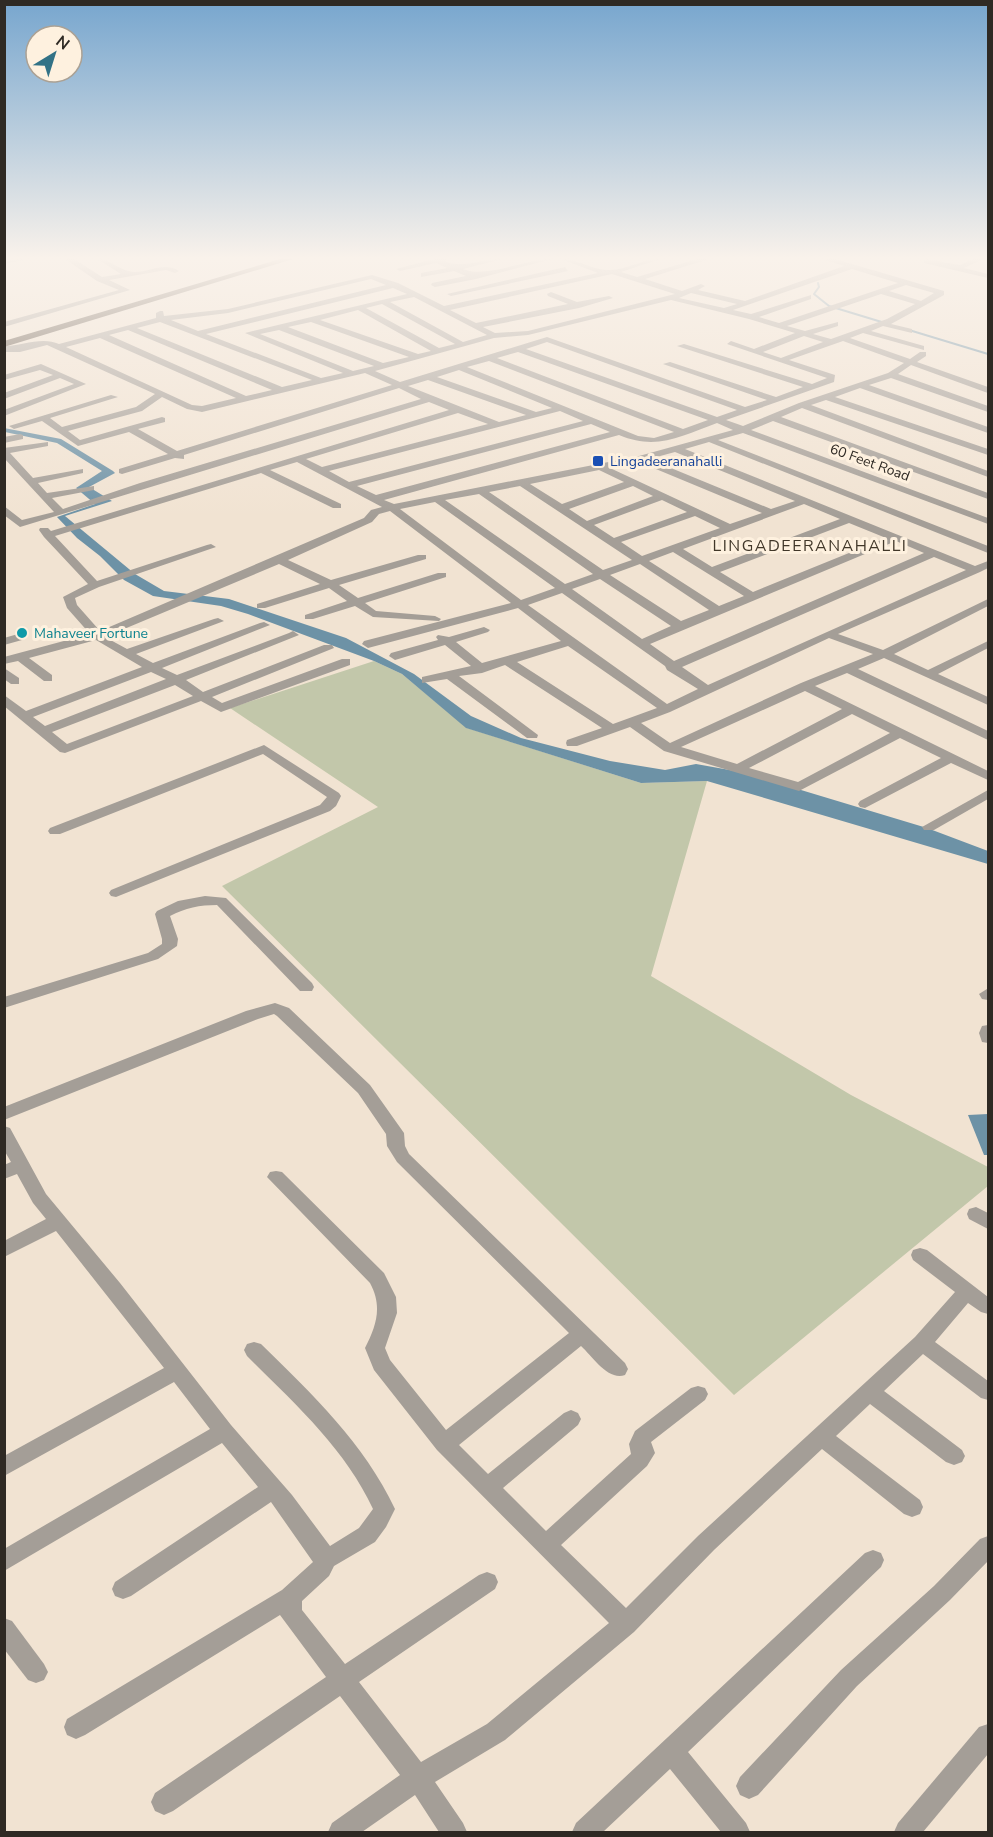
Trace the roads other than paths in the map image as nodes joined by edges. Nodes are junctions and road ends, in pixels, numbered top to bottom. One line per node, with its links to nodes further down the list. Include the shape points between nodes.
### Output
1 (37, 345): 19 (street, via 20,349)
2 (56, 345): 20 (street)
3 (65, 345): 20 (street)
4 (123, 345): 57 (street)
5 (171, 345): 48 (street)
6 (224, 345): 43 (street)
7 (278, 345): 37 (street)
8 (326, 345): 31 (street)
9 (383, 345): 25 (street)
10 (426, 345): 23 (street)
11 (460, 345): 23 (street)
12 (530, 345): 22 (street)
13 (562, 345): 35 (street)
14 (733, 345): 24 (street)
15 (774, 345): 24 (street)
16 (824, 345): 28 (street)
17 (864, 345): 30 (street)
18 (904, 345): 30 (street, via 922,351)
19 (4, 346)
20 (60, 346): 33 (street)
21 (681, 346): 27 (street)
22 (518, 349): 26 (street); 44 (street, 60 Feet Road)
23 (438, 351): 25 (street)
24 (754, 352): 28 (street)
25 (417, 357): 31 (street)
26 (489, 358): 32 (street); 51 (street)
27 (725, 359): 36 (street); 47 (street)
28 (782, 360): 47 (street, via 832,376)
29 (666, 364): 36 (street)
30 (911, 364): 39 (street); 49 (street)
31 (382, 366): 34 (street)
32 (459, 367): 40 (street); 62 (street)
33 (106, 369): 42 (street); 52 (street)
34 (366, 370): 37 (street); 45 (street)
35 (636, 372): 44 (street); 69 (street)
36 (690, 372): 60 (street)
37 (351, 374): 43 (street)
38 (61, 375): 41 (street, via 36,367); 42 (street); 54 (street)
39 (891, 375): 46 (street); 64 (street)
40 (429, 377): 45 (street); 71 (street)
41 (4, 378)
42 (72, 380): 70 (street, via 81,385)
43 (321, 381): 48 (street)
44 (608, 381): 51 (street); 76 (street, 60 Feet Road)
45 (399, 385): 58 (street); 95 (street)
46 (859, 385): 56 (street); 83 (street)
47 (813, 387): 60 (street)
48 (281, 390): 57 (street)
49 (988, 390)
50 (101, 391): 55 (street)
51 (576, 392): 53 (street); 85 (street)
52 (161, 394): 57 (street, via 197,409); 67 (street)
53 (566, 395)
54 (4, 396)
55 (114, 397): 67 (street); 72 (street)
56 (827, 397): 63 (street); 91 (street)
57 (245, 399)
58 (429, 399): 68 (street); 103 (street)
59 (556, 399): 62 (street)
60 (777, 400): 69 (street)
61 (988, 400): 64 (street)
62 (547, 402): 65 (street)
63 (802, 405): 73 (street); 96 (street)
64 (978, 405): 66 (street)
65 (562, 408): 71 (street); 75 (street)
66 (988, 409)
67 (139, 410): 74 (street); 81 (street)
68 (457, 410): 78 (street); 97 (street)
69 (747, 411): 76 (street)
70 (4, 413)
71 (536, 415): 78 (street)
72 (44, 418): 79 (street); 81 (street)
73 (774, 418): 82 (street); 99 (street)
74 (162, 420): 77 (street); 80 (street)
75 (592, 421): 84 (street); 114 (street)
76 (717, 422): 82 (street, 60 Feet Road); 85 (street)
77 (171, 425)
78 (499, 425): 105 (street)
79 (14, 426)
80 (131, 429): 81 (street, via 78,443); 95 (street)
81 (62, 430)
82 (742, 430): 88 (street); 109 (street, 60 Feet Road)
83 (988, 430)
84 (620, 432): 85 (street, via 654,441); 121 (street)
85 (684, 432)
86 (20, 437): 87 (street)
87 (4, 440)
88 (711, 440): 92 (street); 140 (street)
89 (988, 440): 91 (street)
90 (45, 444): 93 (street)
91 (969, 446): 94 (street); 96 (street)
92 (678, 450): 98 (street); 122 (street)
93 (4, 452): 100 (street)
94 (988, 452)
95 (178, 455): 103 (street); 107 (street)
96 (935, 455): 99 (street); 108 (street)
97 (298, 459): 104 (street); 105 (street)
98 (640, 459): 101 (street); 129 (street)
99 (904, 464): 109 (street); 119 (street)
100 (16, 465): 102 (street); 110 (street)
101 (598, 466): 112 (street); 113 (street)
102 (4, 468)
103 (201, 468): 111 (street); 128 (street)
104 (260, 470): 111 (street); 123 (street)
105 (323, 470): 114 (street)
106 (80, 471): 110 (street)
107 (122, 471)
108 (988, 474)
109 (869, 475): 132 (street, 60 Feet Road)
110 (31, 481): 117 (street)
111 (224, 481): 135 (street)
112 (521, 482): 116 (street); 125 (street)
113 (632, 483): 118 (street); 125 (street)
114 (348, 485): 121 (street)
115 (90, 488): 117 (street)
116 (479, 489): 120 (street); 149 (street)
117 (45, 496): 128 (street)
118 (663, 496): 127 (street); 133 (street)
119 (988, 496)
120 (435, 498): 124 (street); 152 (street)
121 (375, 499): 124 (street)
122 (804, 501): 129 (street); 130 (street)
123 (337, 506)
124 (391, 507): 143 (street); 156 (street)
125 (561, 508): 133 (street)
126 (4, 509): 131 (street, via 20,524)
127 (697, 512): 134 (street); 137 (street)
128 (61, 513): 131 (street)
129 (772, 513): 134 (street)
130 (849, 519): 136 (street); 147 (street)
131 (35, 520): 135 (street)
132 (988, 521)
133 (585, 525): 137 (street)
134 (729, 528): 139 (street)
135 (48, 534): 150 (street)
136 (895, 538): 141 (street); 153 (street)
137 (612, 542): 144 (street)
138 (211, 547): 150 (street)
139 (674, 548): 144 (street); 147 (street)
140 (988, 549)
141 (933, 553): 146 (street); 184 (street)
142 (422, 557): 151 (street)
143 (279, 560): 151 (street); 167 (street)
144 (638, 560): 149 (street); 158 (street)
145 (988, 564): 146 (street)
146 (976, 570): 165 (street)
147 (711, 571): 153 (street)
148 (442, 575): 154 (street)
149 (602, 575): 152 (street); 162 (street)
150 (95, 585): 167 (street, via 69,597 71,606)
151 (330, 585): 154 (street); 157 (street)
152 (563, 589): 156 (street); 173 (street)
153 (753, 597): 158 (street)
154 (356, 602): 159 (street); 163 (street, via 373,614 435,619)
155 (988, 602): 177 (street)
156 (521, 604): 163 (street); 171 (street)
157 (261, 606)
158 (717, 610): 162 (street)
159 (309, 617)
160 (218, 621): 176 (street)
161 (264, 625): 183 (street)
162 (680, 626): 173 (street)
163 (429, 627): 169 (street); 172 (street)
164 (484, 630): 169 (street)
165 (828, 634): 177 (street); 193 (street)
166 (293, 635): 191 (street)
167 (97, 636): 176 (street); 179 (street)
168 (18, 638): 170 (street)
169 (446, 640): 178 (street); 185 (street)
170 (4, 642)
171 (570, 642): 181 (street); 197 (street)
172 (368, 644)
173 (641, 644): 184 (street)
174 (988, 644): 188 (street)
175 (328, 648): 194 (street)
176 (126, 653): 183 (street)
177 (884, 654): 186 (street); 188 (street)
178 (395, 656)
179 (20, 657): 180 (street); 189 (street)
180 (4, 661)
181 (507, 661): 185 (street); 201 (street)
182 (346, 662): 194 (street, via 221,708)
183 (152, 667): 191 (street); 199 (street)
184 (671, 667): 193 (street)
185 (482, 669): 187 (street)
186 (848, 669): 192 (street); 205 (street)
187 (449, 674): 190 (street); 204 (street)
188 (928, 674): 195 (street)
189 (48, 678)
190 (426, 680)
191 (178, 681): 194 (street); 202 (street)
192 (805, 686): 198 (street); 207 (street)
193 (707, 690): 197 (street)
194 (202, 695): 202 (street, via 65,748)
195 (985, 696)
196 (4, 699): 199 (street)
197 (666, 709): 200 (street)
198 (852, 709): 203 (street); 209 (street)
199 (23, 716): 202 (street)
200 (633, 723): 201 (street); 207 (street)
201 (612, 729): 206 (street)
202 (43, 731)
203 (900, 733): 208 (street); 209 (street, via 799,787)
204 (532, 735)
205 (988, 736)
206 (572, 743)
207 (669, 748): 209 (street)
208 (953, 757): 210 (street); 212 (street)
209 (739, 768)
210 (988, 776)
211 (988, 794): 213 (street)
212 (865, 804)
213 (929, 827)
214 (55, 831): 215 (street, via 264,749 334,796 324,808)
215 (116, 893)
216 (306, 987): 217 (street, via 220,901 195,900 162,914 169,946 153,956)
217 (4, 1003)
218 (988, 1030): 219 (street)
219 (988, 1038)
220 (4, 1114): 229 (street, via 275,1008 364,1089 395,1133 396,1146 403,1158)
221 (4, 1132): 222 (street)
222 (13, 1168): 224 (street)
223 (276, 1177): 240 (street, via 377,1278 386,1292 389,1308 385,1329 375,1348 381,1364)
224 (59, 1221): 225 (street); 233 (street)
225 (4, 1250)
226 (920, 1256): 227 (street)
227 (967, 1291): 228 (street); 230 (street)
228 (988, 1307)
229 (582, 1334): 232 (street); 240 (street)
230 (922, 1343): 234 (street); 235 (street)
231 (254, 1350): 248 (street, via 339,1439 377,1490 384,1509 366,1538)
232 (618, 1369)
233 (177, 1371): 238 (street); 242 (street)
234 (870, 1392): 239 (street); 241 (street)
235 (988, 1392)
236 (698, 1394): 246 (street, via 642,1437 644,1454 639,1460)
237 (571, 1419): 243 (street)
238 (224, 1431): 244 (street); 250 (street)
239 (822, 1437): 245 (street); 254 (street)
240 (444, 1444): 243 (street)
241 (954, 1456)
242 (4, 1467)
243 (488, 1487): 246 (street)
244 (273, 1490): 248 (street); 252 (street)
245 (912, 1507)
246 (546, 1545): 254 (street)
247 (988, 1546): 262 (street, via 849,1678)
248 (326, 1559): 253 (street, via 321,1569)
249 (873, 1560): 260 (street)
250 (4, 1561)
251 (487, 1582): 257 (street)
252 (123, 1589)
253 (290, 1597): 257 (street, via 291,1614); 258 (street)
254 (626, 1624): 261 (street, via 496,1732)
255 (4, 1629): 256 (street)
256 (36, 1672)
257 (343, 1681): 261 (street); 263 (street)
258 (76, 1727)
259 (988, 1736): 268 (street)
260 (671, 1751): 264 (street); 267 (street)
261 (418, 1778): 265 (street); 266 (street)
262 (749, 1786)
263 (164, 1803)
264 (586, 1832)
265 (341, 1833)
266 (454, 1833)
267 (737, 1833)
268 (907, 1833)

